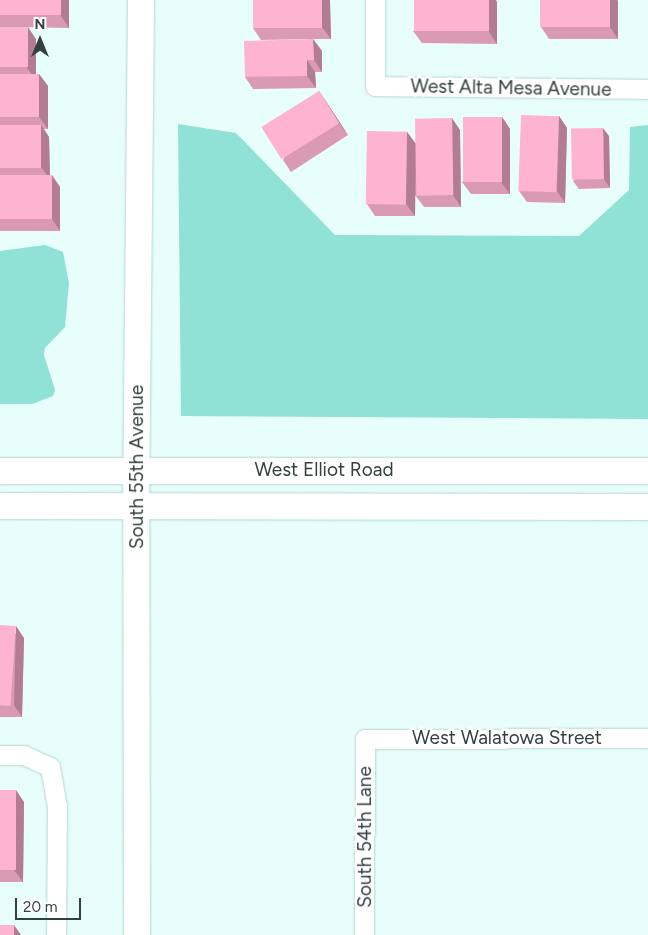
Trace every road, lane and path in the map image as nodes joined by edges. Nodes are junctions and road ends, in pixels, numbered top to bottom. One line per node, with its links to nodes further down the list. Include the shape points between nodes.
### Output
1 (141, 0): 4 (main road, South 55th Avenue)
2 (375, 0): 3 (street, West Alta Mesa Avenue, via 375,86)
3 (648, 89)
4 (137, 470): 5 (main road, West Elliot Road); 6 (main road, West Elliot Road); 8 (main road, South 55th Avenue)
5 (0, 471)
6 (648, 471)
7 (0, 506): 8 (main road, West Elliot Road)
8 (136, 506): 9 (main road, West Elliot Road); 14 (main road, South 55th Avenue)
9 (648, 507)
10 (648, 738): 11 (street, West Walatowa Street)
11 (365, 739): 15 (street, South 54th Lane)
12 (0, 755): 13 (street, via 24,755 50,768 56,805)
13 (56, 935)
14 (137, 935)
15 (364, 935)

